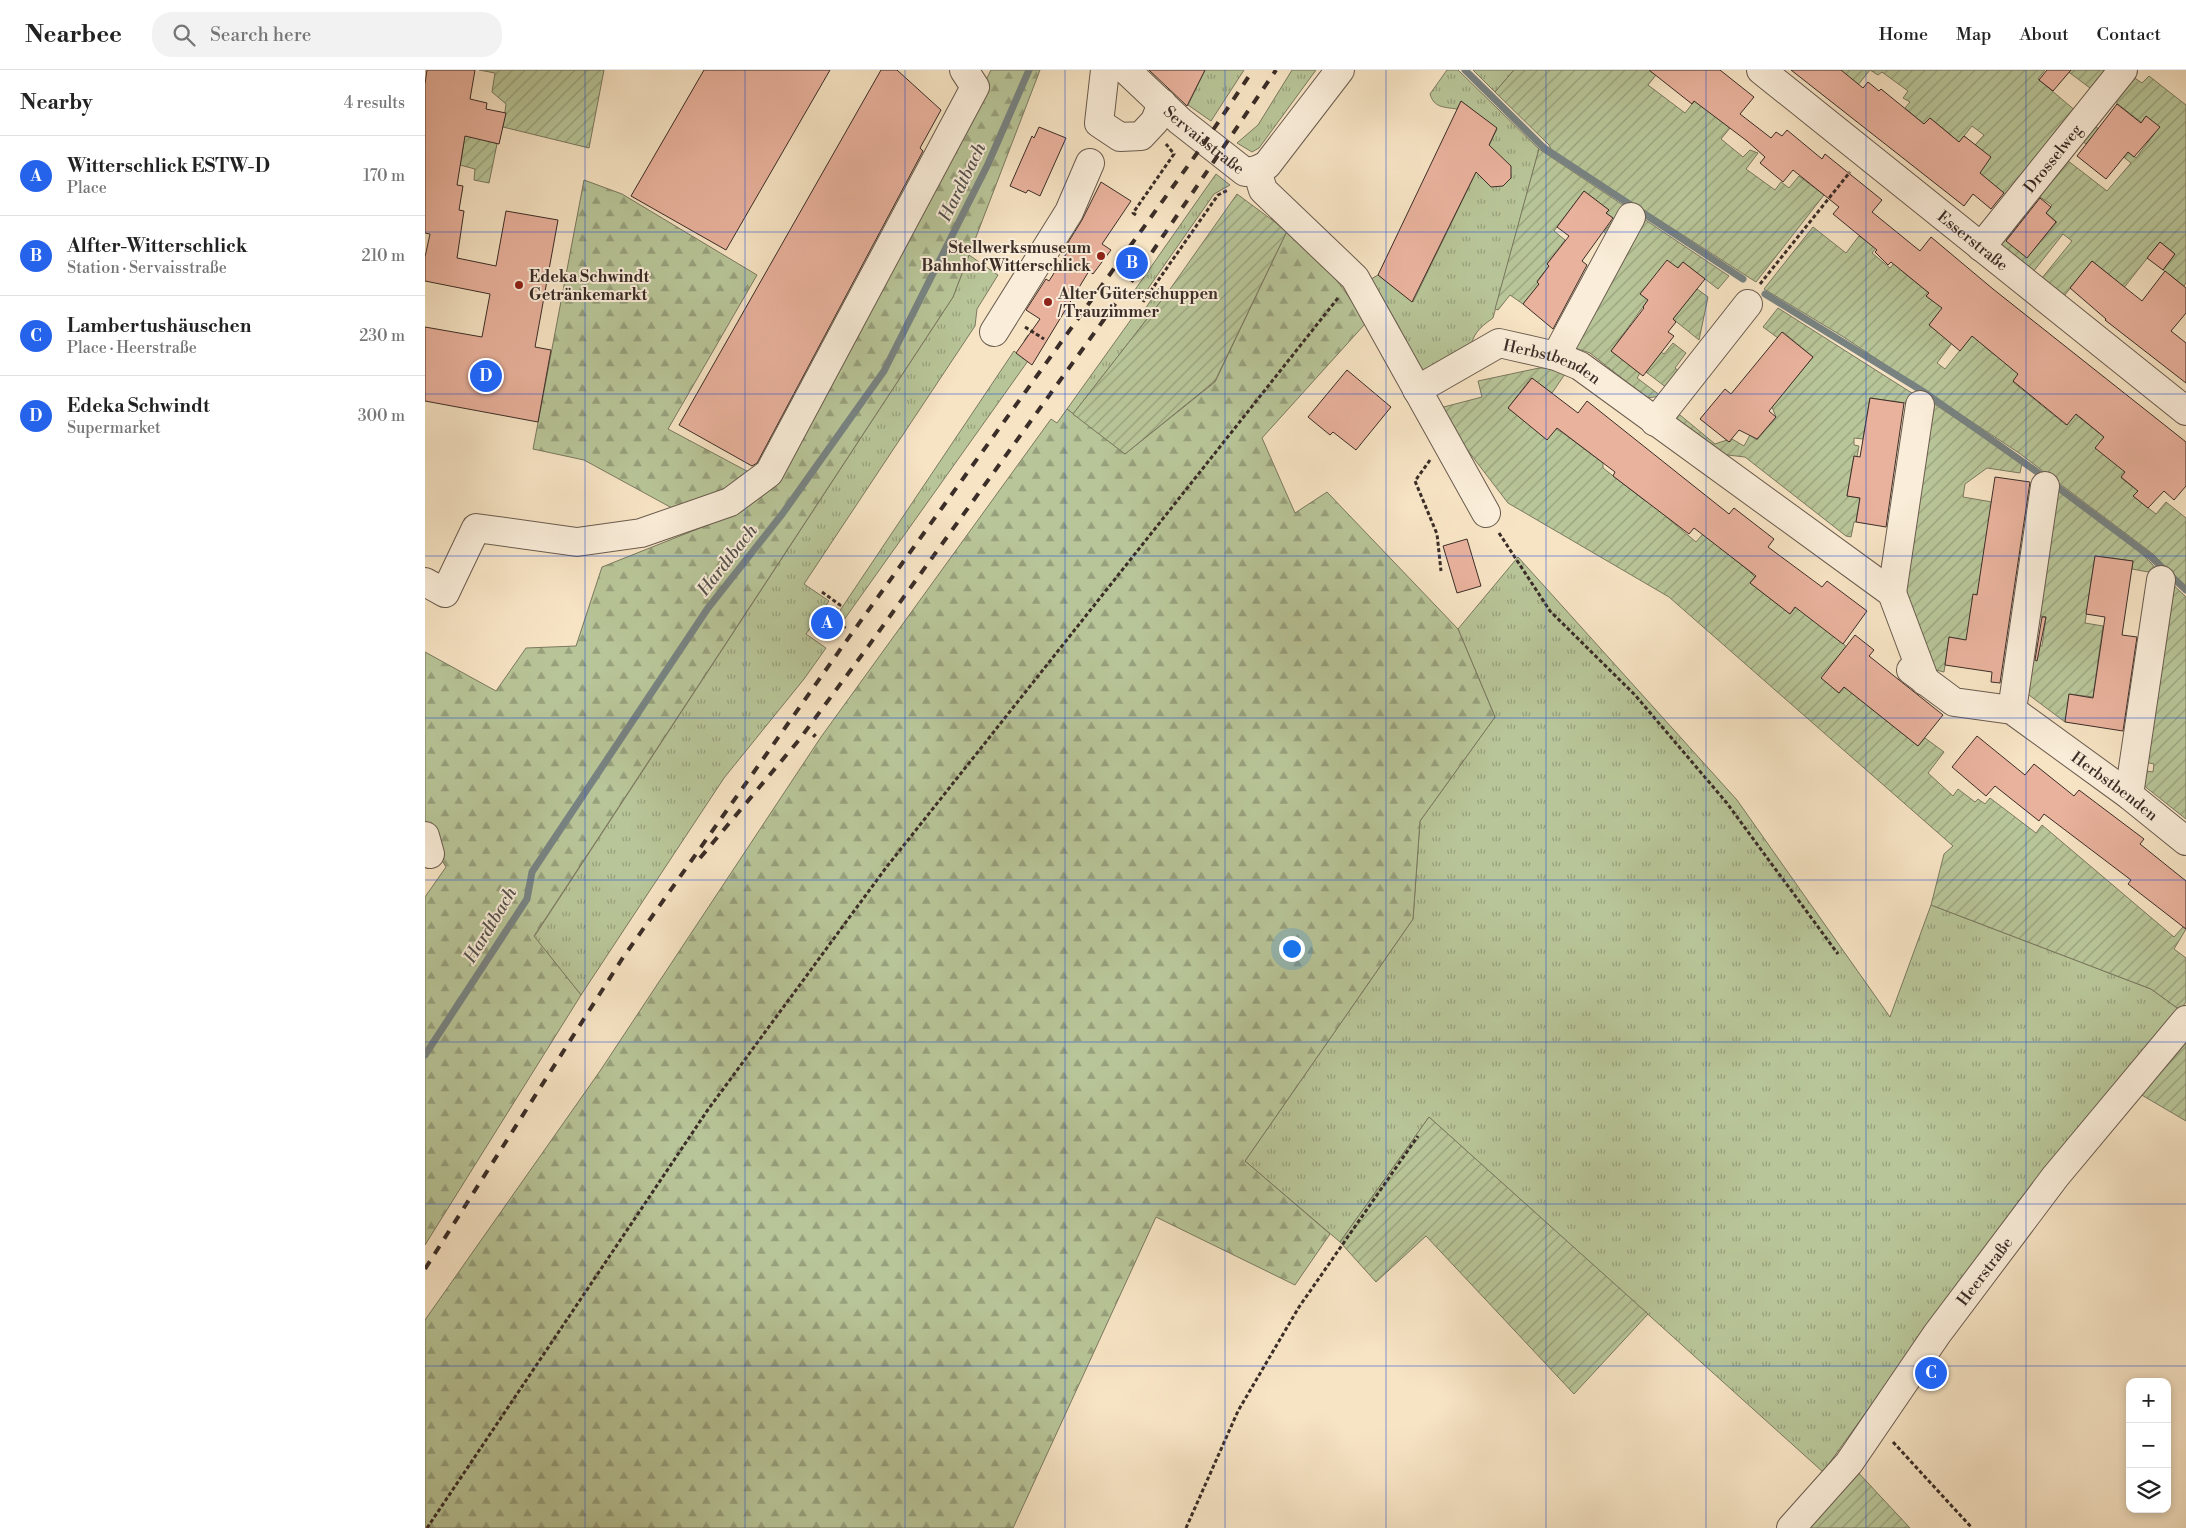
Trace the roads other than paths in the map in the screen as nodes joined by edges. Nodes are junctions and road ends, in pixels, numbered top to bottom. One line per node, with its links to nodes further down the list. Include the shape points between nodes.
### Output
1 (964, 70): 23 (street, via 975,87 769,473 730,502 641,533 577,542 476,528 445,593)
2 (1105, 70): 7 (street, via 1099,123 1120,138 1141,136 1155,121)
3 (1126, 70): 7 (street, Servaisstraße)
4 (1340, 70): 9 (street, Servaisstraße, via 1276,155)
5 (1761, 70): 11 (street, Esserstraße)
6 (2123, 70): 11 (street, Drosselweg)
7 (1162, 103): 9 (street, Servaisstraße, via 1245,172)
8 (1090, 163): 13 (street, via 1069,212)
9 (1257, 170): 15 (street, via 1263,190 1355,278)
10 (1631, 218): 14 (street)
11 (1981, 247): 17 (street, Esserstraße)
12 (1748, 304): 18 (street)
13 (994, 332)
14 (1556, 356): 15 (street, Herbstbenden, via 1499,343); 18 (street, Herbstbenden, via 1580,366)
15 (1417, 390): 20 (street)
16 (1920, 404): 24 (street)
17 (2186, 411)
18 (1655, 422): 21 (street, Herbstbenden)
19 (2045, 486): 27 (street)
20 (1486, 513)
21 (1869, 576): 24 (street, Herbstbenden); 25 (street, Herbstbenden, via 1901,662)
22 (2161, 580): 29 (street)
23 (425, 582)
24 (1892, 593): 25 (street)
25 (1925, 681): 26 (street, Herbstbenden)
26 (1953, 702): 27 (street, Herbstbenden); 28 (street, Herbstbenden, via 1982,725)
27 (2012, 710): 28 (street, Herbstbenden)
28 (2044, 733): 29 (street, Herbstbenden)
29 (2129, 795): 30 (street, Herbstbenden)
30 (2186, 841)
31 (2186, 1020): 32 (street, Heerstraße, via 2055,1177 1937,1334 1849,1463)
32 (1791, 1528)

